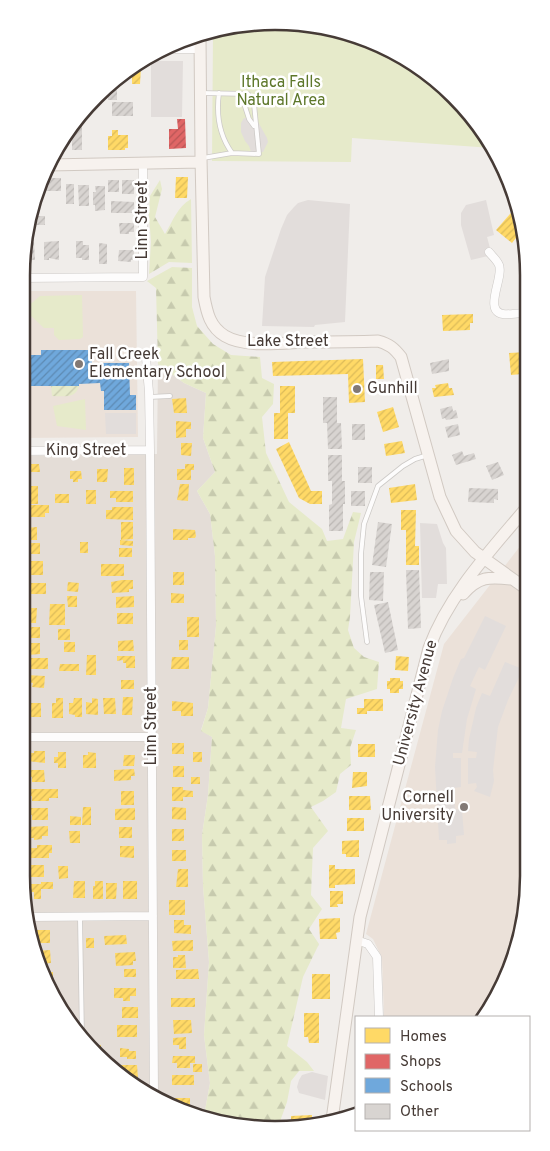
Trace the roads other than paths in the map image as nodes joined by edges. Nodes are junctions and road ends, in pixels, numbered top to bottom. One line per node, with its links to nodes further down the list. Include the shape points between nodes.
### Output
1 (200, 42): 2 (street, Lake Street)
2 (200, 48): 3 (street); 4 (street, Lake Street)
3 (182, 49)
4 (200, 93): 5 (lane); 9 (street, Lake Street)
5 (219, 93): 6 (lane); 8 (lane, via 219,127 224,143)
6 (241, 94): 7 (lane, via 249,119); 7 (lane, via 248,94 254,104)
7 (256, 128): 8 (lane, via 259,154)
8 (232, 153): 9 (lane)
9 (201, 160): 10 (street); 20 (street, Lake Street, via 204,297 211,322 227,337 248,343 386,343 401,357)
10 (143, 163): 11 (street); 13 (street, Linn Street, via 143,277)
11 (56, 165)
12 (489, 252): 14 (street, via 499,264 494,299 497,312)
13 (30, 278)
14 (520, 313)
15 (146, 358): 17 (street, Linn Street)
16 (170, 396): 17 (lane)
17 (149, 397): 18 (street, Linn Street)
18 (150, 450): 19 (street, King Street); 28 (street, Linn Street)
19 (30, 451)
20 (428, 455): 22 (street, Lake Street, via 440,497 456,531); 26 (lane, via 403,466 378,486 364,524 361,596)
21 (520, 516): 22 (street, University Avenue)
22 (484, 558): 23 (street); 25 (street, University Avenue)
23 (511, 579): 24 (street); 25 (street, via 482,579)
24 (520, 585)
25 (447, 612): 32 (street, University Avenue, via 428,648 365,893)
26 (366, 642)
27 (30, 737): 28 (street)
28 (152, 737): 29 (street, Linn Street)
29 (153, 916): 31 (street); 35 (street, Linn Street)
30 (34, 917): 31 (street)
31 (80, 917): 34 (lane)
32 (356, 940): 33 (street, via 368,944 377,956); 36 (street, University Avenue)
33 (379, 1016)
34 (82, 1026)
35 (153, 1089)
36 (333, 1114)

